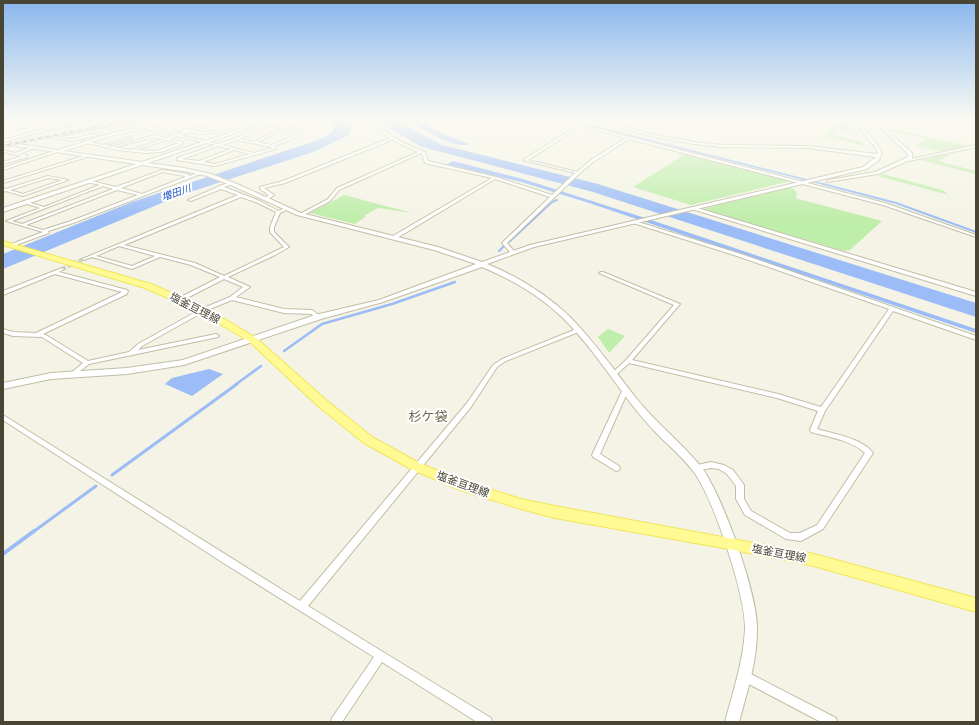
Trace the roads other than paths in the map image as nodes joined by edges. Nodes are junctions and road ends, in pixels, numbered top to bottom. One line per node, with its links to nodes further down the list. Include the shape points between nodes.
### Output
1 (10, 153): 20 (street)
2 (18, 153): 20 (street)
3 (52, 153): 28 (street)
4 (69, 153): 22 (street)
5 (173, 153): 27 (street)
6 (196, 153): 25 (street, via 178,159)
7 (224, 153): 25 (street)
8 (251, 153): 21 (street)
9 (260, 153): 21 (street)
10 (356, 153): 45 (street, via 284,182 261,188 272,195)
11 (418, 153): 53 (street, via 338,189 329,200)
12 (423, 153): 32 (street, via 426,162)
13 (536, 153): 30 (street, via 525,160)
14 (606, 153): 30 (street)
15 (686, 153): 37 (street)
16 (855, 153): 23 (street)
17 (878, 153): 23 (street)
18 (905, 153): 24 (street)
19 (942, 153): 24 (street)
20 (15, 154): 26 (street, via 26,156)
21 (256, 154): 25 (street, via 215,165)
22 (88, 156): 27 (street); 35 (street)
23 (879, 156): 33 (street, via 865,168)
24 (910, 158): 33 (street, via 881,172 864,176 826,182)
25 (199, 162)
26 (3, 164)
27 (140, 164): 29 (street); 34 (street)
28 (3, 169)
29 (203, 174): 31 (street); 36 (street)
30 (577, 174): 44 (street)
31 (187, 178): 40 (street, via 187,175 162,171); 42 (street)
32 (495, 178): 44 (street); 58 (street)
33 (811, 180): 37 (street)
34 (88, 181): 38 (street); 47 (street)
35 (3, 182)
36 (230, 182): 39 (street); 45 (street)
37 (801, 182): 49 (street); 57 (street, via 884,204)
38 (101, 186): 40 (street); 48 (street)
39 (220, 187): 43 (street); 46 (street)
40 (115, 189): 42 (street); 56 (street)
41 (4, 190): 41 (street, via 23,194 66,180 48,177)
42 (142, 195): 54 (street)
43 (242, 195): 52 (street); 61 (street)
44 (554, 196): 62 (street, via 504,243)
45 (266, 199): 50 (street)
46 (190, 200)
47 (26, 202): 48 (street); 51 (street)
48 (44, 208): 56 (street, via 8,221)
49 (693, 208): 55 (street); 72 (street)
50 (286, 209): 52 (street); 53 (street)
51 (3, 210)
52 (278, 212): 70 (street, via 272,232 287,247)
53 (301, 215): 58 (street)
54 (72, 222): 56 (street, via 43,231); 60 (street)
55 (636, 222): 62 (street); 75 (street)
56 (22, 225)
57 (976, 236)
58 (395, 237): 66 (street, via 441,248)
59 (3, 243): 60 (main road, 塩釜亘理線)
60 (12, 245): 74 (main road, 塩釜亘理線, via 148,286)
61 (120, 245): 63 (street); 64 (street)
62 (513, 252): 66 (street)
63 (160, 255): 64 (street, via 132,268); 70 (street)
64 (92, 256): 65 (street)
65 (84, 259)
66 (483, 264): 77 (street, via 381,301); 79 (street, via 524,286 550,304)
67 (62, 269): 68 (street)
68 (54, 272): 71 (street); 80 (street, via 125,293)
69 (600, 273): 85 (street, via 677,304)
70 (223, 276): 73 (street, via 247,287); 74 (street)
71 (3, 293)
72 (976, 294)
73 (232, 298): 76 (street); 77 (street, via 284,311 312,312)
74 (181, 299): 76 (main road, 塩釜亘理線)
75 (892, 309): 82 (street); 91 (street)
76 (203, 310): 83 (main road, 塩釜亘理線); 84 (street)
77 (318, 317): 83 (street)
78 (3, 330): 80 (street, via 12,335)
79 (579, 330): 88 (street); 93 (street, via 495,366 469,404)
80 (37, 334): 86 (street, via 54,341)
81 (216, 336): 84 (street)
82 (976, 338)
83 (253, 340): 87 (street, via 184,362 158,367); 93 (main road, 塩釜亘理線, via 344,422 368,440)
84 (131, 352): 86 (street)
85 (628, 361): 88 (street); 91 (street, via 778,396)
86 (87, 363): 87 (street)
87 (73, 374): 89 (street)
88 (614, 374): 90 (street)
89 (3, 386)
90 (625, 391): 94 (street, via 596,455); 95 (street)
91 (822, 410): 95 (street, via 813,430 865,448 868,453 820,527 808,534 801,537 789,536 748,513 740,499 740,486 730,472 711,465)
92 (3, 417): 98 (street)
93 (417, 467): 96 (main road, 塩釜亘理線, via 464,486 521,504); 98 (street)
94 (616, 468)
95 (696, 468): 96 (street, via 717,510)
96 (729, 543): 97 (main road, 塩釜亘理線, via 814,560); 100 (street, via 747,602 751,627)
97 (976, 605)
98 (301, 608): 99 (street)
99 (380, 656): 101 (street); 102 (street)
100 (745, 676): 103 (street); 104 (street)
101 (336, 722)
102 (486, 722)
103 (732, 722)
104 (832, 722)

